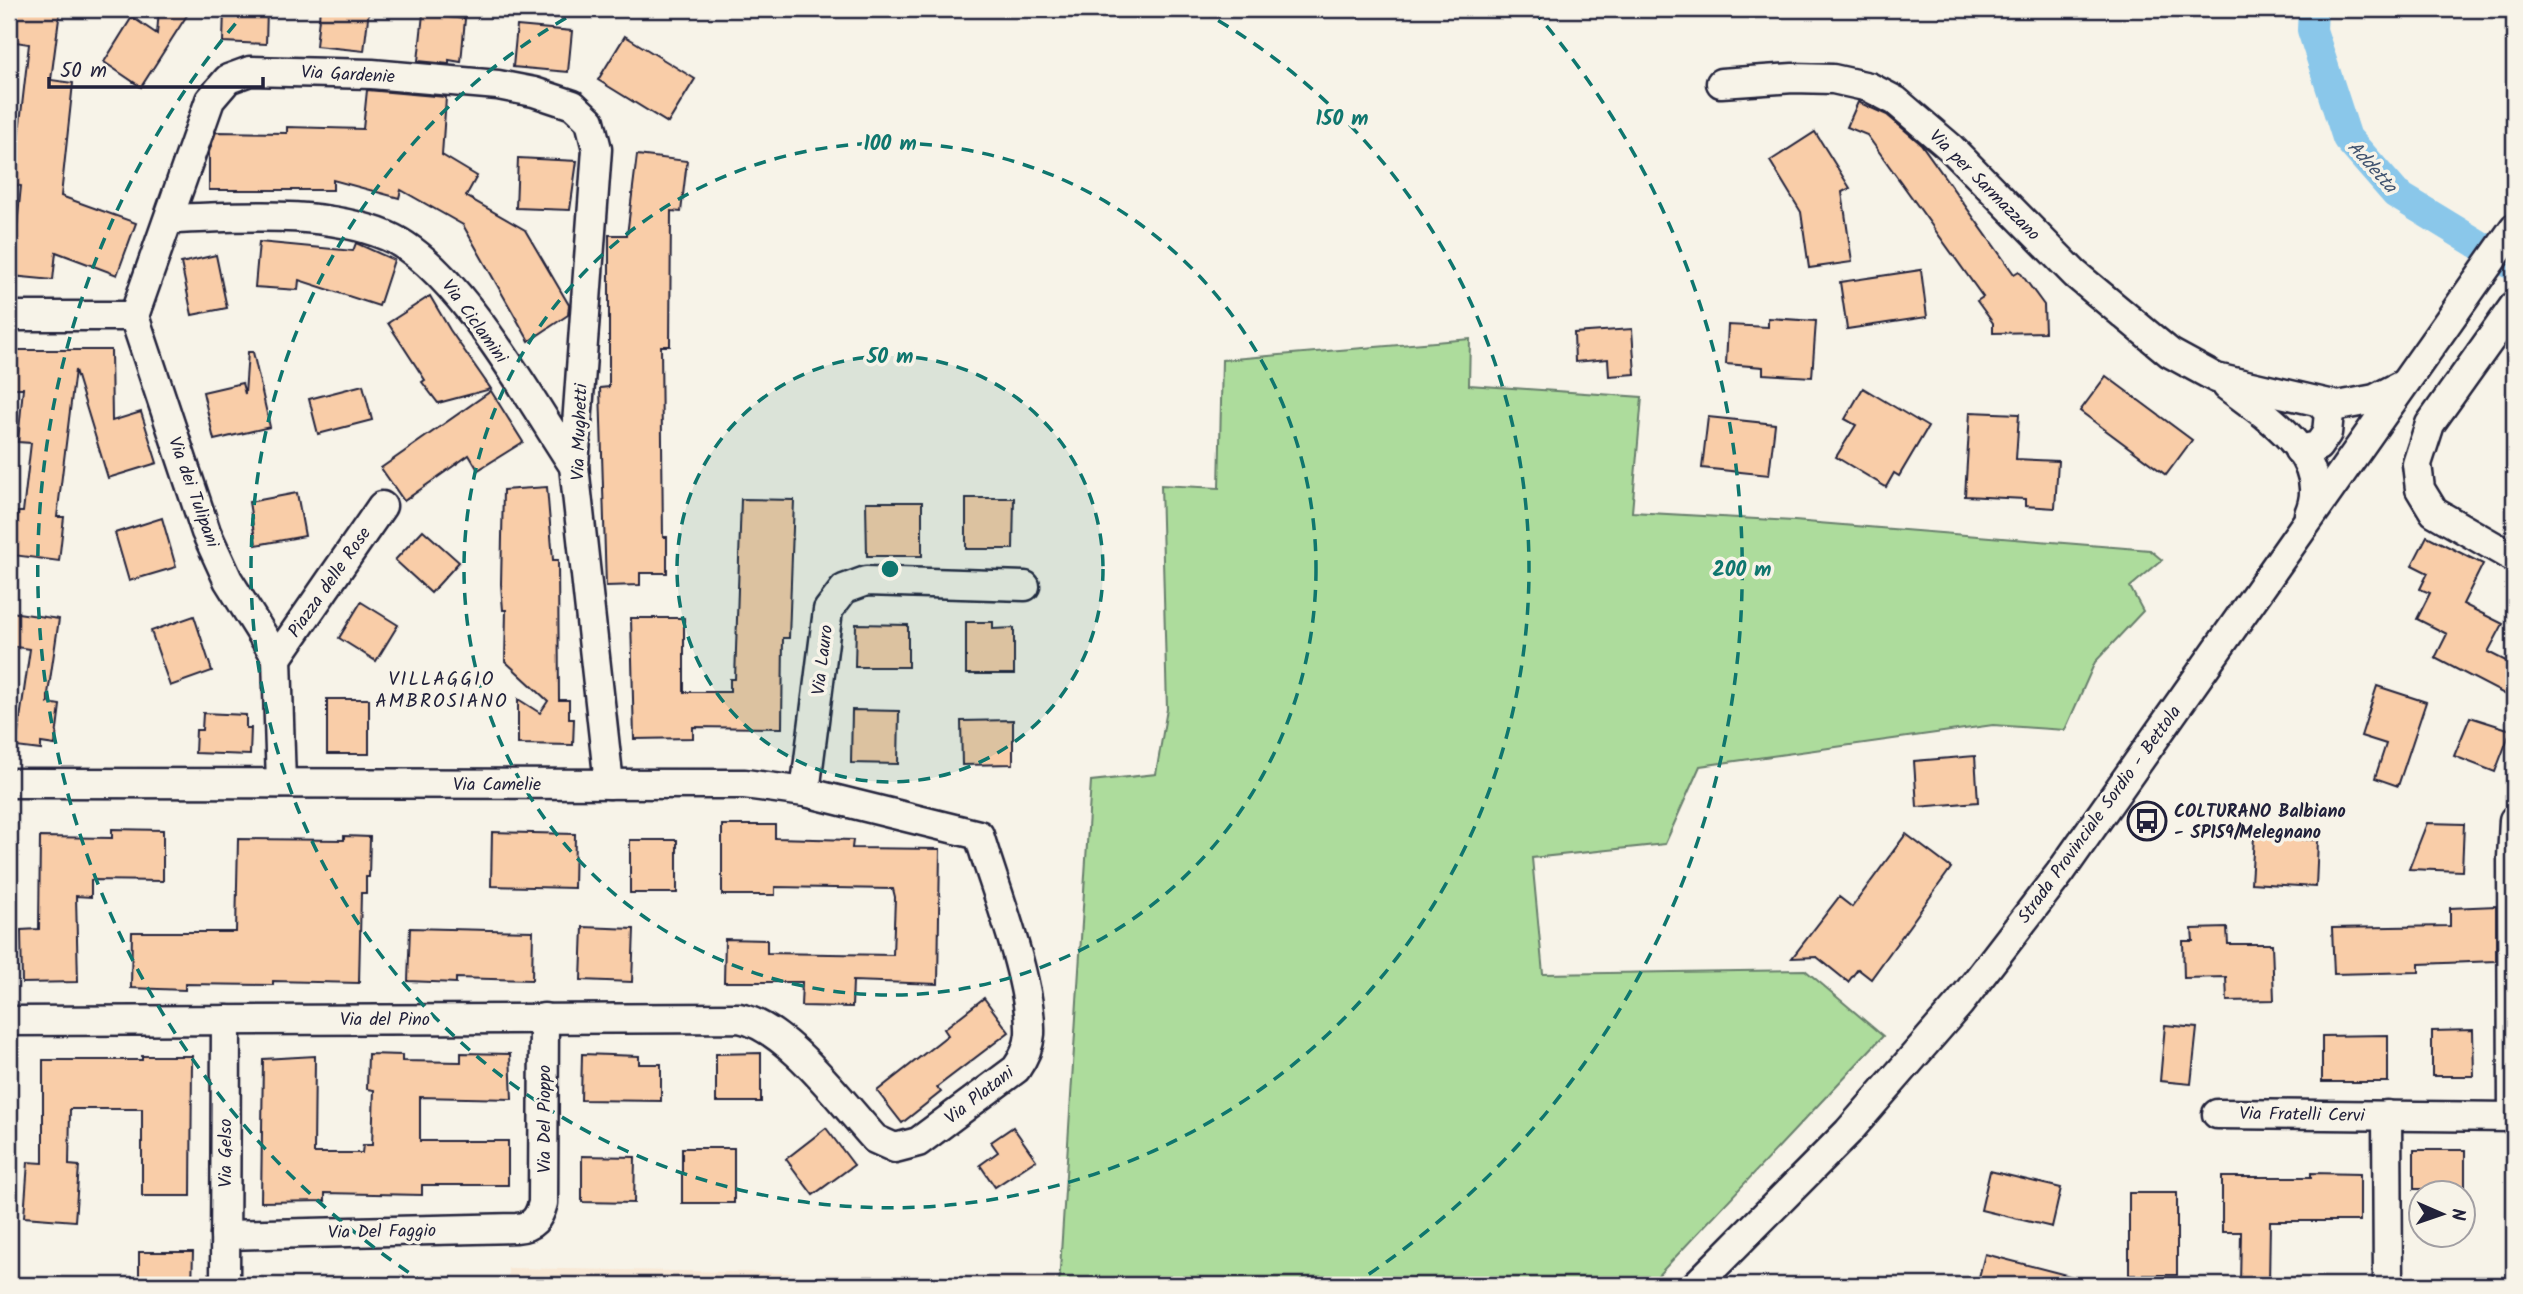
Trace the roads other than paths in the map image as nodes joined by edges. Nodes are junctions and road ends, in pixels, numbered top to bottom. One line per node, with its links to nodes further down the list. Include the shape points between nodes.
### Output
1 (1721, 83): 8 (street, Via per Sarmazzano, via 1833,79 1855,82 1896,101 1951,148 2075,274 2170,353)
2 (590, 121): 3 (street, Via Gardenie, via 566,102 498,85 372,74 243,72 228,79 210,100); 12 (street, Via Mughetti, via 597,159)
3 (170, 219): 7 (street, Via Gardenie); 12 (street, Via Ciclamini, via 316,221 357,227 402,244 430,264 462,299)
4 (2514, 228): 9 (street, Strada Provinciale Sordio - Bettola)
5 (2514, 306): 15 (street, via 2430,424 2417,464 2423,497 2434,512)
6 (9, 316): 7 (street)
7 (134, 316): 17 (street, Via dei Tulipani, via 206,532 228,580)
8 (2216, 378): 10 (street); 11 (street)
9 (2405, 383): 10 (street, via 2361,403); 14 (street, Strada Provinciale Sordio - Bettola)
10 (2310, 400): 11 (street, via 2291,400 2281,411); 11 (street, via 2329,413 2327,433 2318,446)
11 (2290, 439): 14 (street, via 2313,476 2312,509)
12 (574, 466): 20 (street, Via Mughetti)
13 (382, 506): 17 (street, Piazza delle Rose)
14 (2306, 521): 34 (street, Strada Provinciale Sordio - Bettola, via 2060,873 1960,1003 1839,1141)
15 (2514, 558)
16 (1025, 586): 21 (street, Via Lauro, via 866,581 852,584 838,595 827,616)
17 (277, 658): 19 (street)
18 (9, 783): 19 (street, Via Camelie)
19 (281, 783): 20 (street, Via Camelie)
20 (609, 784): 21 (street, Via Camelie, via 752,784)
21 (804, 792): 23 (street, Via Camelie)
22 (2514, 820): 30 (street)
23 (979, 835): 27 (street, Via Platani, via 1028,1008 1029,1040 1016,1069 918,1142 895,1148 875,1139 785,1042)
24 (544, 1018): 25 (street, Via del Pino); 27 (street, Via del Pino, via 729,1017); 31 (street, Via Del Pioppo, via 543,1203)
25 (226, 1020): 26 (street, Via del Pino); 32 (street, Via Gelso)
26 (9, 1021)
27 (760, 1023)
28 (2217, 1114): 29 (street, Via Fratelli Cervi)
29 (2387, 1115): 30 (street, Via Fratelli Cervi); 35 (street, Via Fratelli Cervi)
30 (2514, 1117)
31 (537, 1219): 32 (street, Via Del Faggio, via 516,1228)
32 (225, 1235): 33 (street, Via Gelso)
33 (225, 1285)
34 (1696, 1285)
35 (2388, 1285)

